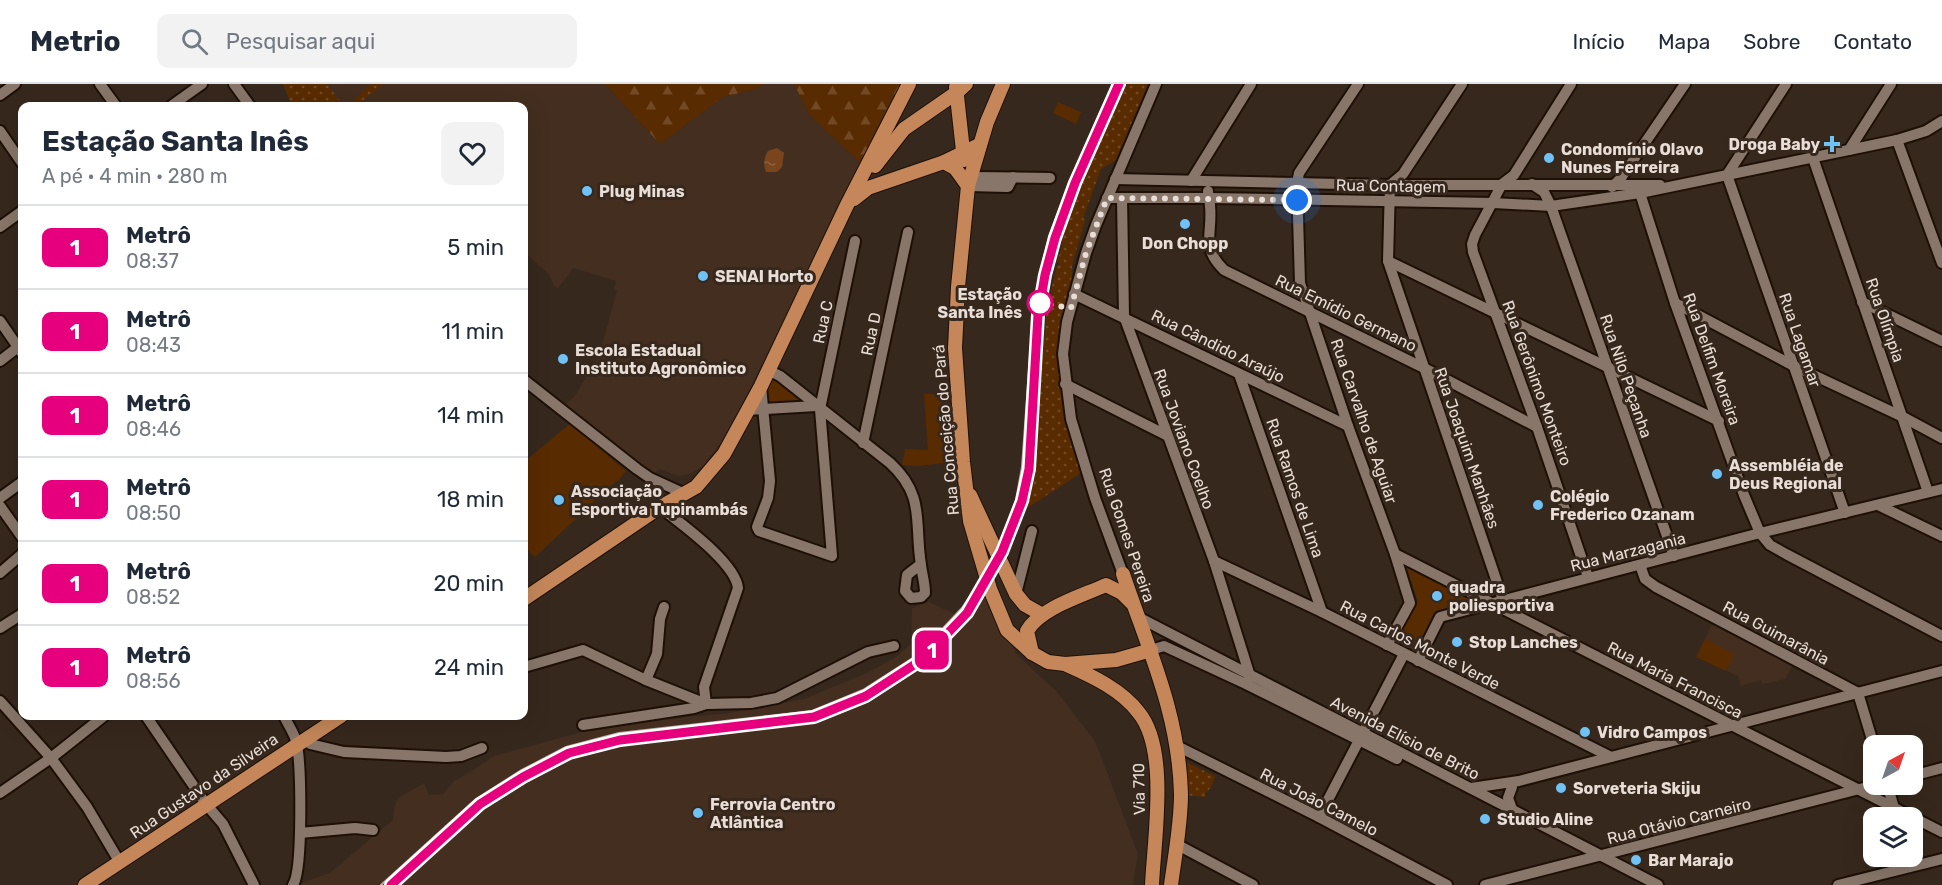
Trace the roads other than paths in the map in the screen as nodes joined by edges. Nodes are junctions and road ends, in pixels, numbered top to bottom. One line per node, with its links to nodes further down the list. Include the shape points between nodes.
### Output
1 (15, 84): 16 (street)
2 (100, 84): 17 (street)
3 (202, 84): 18 (street)
4 (234, 84): 19 (street)
5 (909, 84): 49 (main road)
6 (1003, 84): 23 (main road, Rua Conceição do Pará)
7 (1156, 84): 31 (street, Rua Gomes Pereira)
8 (1251, 84): 32 (street)
9 (1462, 84): 40 (street, via 1403,174)
10 (1571, 84): 36 (street, Rua Gerônimo Monteiro, via 1514,175)
11 (1684, 84): 39 (street)
12 (1786, 84): 29 (street)
13 (1891, 84): 24 (street)
14 (1355, 85): 35 (street, via 1299,173)
15 (959, 87): 25 (main road); 49 (main road, via 904,129)
16 (0, 95)
17 (113, 102)
18 (177, 102)
19 (247, 102)
20 (1942, 121): 22 (street, Rua Contagem)
21 (0, 131): 26 (street)
22 (1898, 140): 24 (street, Rua Contagem); 58 (street)
23 (979, 145): 25 (main road); 33 (main road, Rua Conceição do Pará)
24 (1849, 150): 27 (street, Rua Contagem)
25 (963, 154): 28 (main road); 33 (main road)
26 (18, 157)
27 (1813, 158): 29 (street, Rua Contagem); 60 (street, Rua Olímpia)
28 (944, 162): 33 (main road); 49 (main road, via 881,182)
29 (1727, 175): 41 (street, Rua Contagem); 70 (street, Rua Lagamar)
30 (1050, 178): 33 (street, via 1013,177 1008,187)
31 (1115, 179): 32 (street, Rua Contagem); 43 (street, Rua Gomes Pereira)
32 (1191, 181): 34 (street, Rua Contagem)
33 (969, 182): 89 (main road, Rua Conceição do Pará, via 955,348)
34 (1208, 182): 35 (street, Rua Contagem); 45 (street, Rua Emídio Germano)
35 (1297, 183): 40 (street, Rua Contagem); 46 (street, Rua Carvalho de Aguiar)
36 (1502, 184): 37 (street, Rua Contagem); 40 (street, Rua Contagem); 50 (street, Rua Gerônimo Monteiro)
37 (1519, 184): 38 (street, Rua Contagem); 51 (street)
38 (1532, 184): 39 (street, Rua Contagem); 52 (street, via 1544,192)
39 (1616, 184): 41 (street, Rua Contagem); 47 (street)
40 (1390, 185): 48 (street, Rua Joaquim Manhães)
41 (1673, 186): 42 (street, Rua Contagem)
42 (1640, 193): 47 (street, Rua Contagem); 61 (street, Rua Delfim Moreira)
43 (1107, 198): 44 (street, Rua Contagem); 59 (street, Rua Gomes Pereira)
44 (1122, 198): 45 (street, Rua Contagem); 64 (street, Rua Joviano Coelho)
45 (1208, 198): 46 (street, Rua Contagem); 62 (street, Rua Emídio Germano, via 1209,248 1213,259 1224,270)
46 (1297, 200): 48 (street, Rua Contagem); 62 (street, Rua Carvalho de Aguiar, via 1298,270)
47 (1588, 200): 52 (street, Rua Contagem)
48 (1389, 201): 50 (street, Rua Contagem); 57 (street, Rua Joaquim Manhães)
49 (850, 202): 73 (main road)
50 (1493, 203): 51 (street, Rua Contagem); 63 (street, Rua Gerônimo Monteiro, via 1472,244)
51 (1517, 204): 52 (street, Rua Contagem)
52 (1551, 206): 71 (street, Rua Nilo Peçanha)
53 (18, 214): 54 (street)
54 (0, 227)
55 (908, 232): 87 (street, Rua D)
56 (855, 241): 78 (street, Rua C)
57 (1388, 261): 63 (street); 72 (street, Rua Joaquim Manhães)
58 (1942, 263)
59 (1074, 294): 64 (street, Rua Cândido Araújo); 76 (street, Rua Gomes Pereira, via 1064,339)
60 (1862, 302): 66 (street); 81 (street, Rua Olímpia)
61 (1675, 303): 70 (street); 82 (street, Rua Delfim Moreira)
62 (1311, 313): 72 (street, Rua Emídio Germano); 83 (street, Rua Carvalho de Aguiar)
63 (1497, 313): 71 (street); 84 (street, Rua Gerônimo Monteiro)
64 (1124, 316): 74 (street, Rua Cândido Araújo); 85 (street, Rua Joviano Coelho)
65 (0, 321): 67 (street)
66 (1942, 341)
67 (18, 344)
68 (18, 350): 69 (street)
69 (0, 360)
70 (1792, 365): 81 (street); 97 (street, Rua Lagamar)
71 (1607, 367): 82 (street); 103 (street, Rua Nilo Peçanha)
72 (1424, 368): 84 (street, Rua Emídio Germano); 114 (street, Rua Joaquim Manhães)
73 (768, 369): 77 (main road); 78 (street)
74 (1239, 374): 83 (street, Rua Cândido Araújo); 117 (street, Rua Ramos de Lima)
75 (528, 383): 92 (street, via 637,469)
76 (1065, 384): 85 (street); 108 (street, Rua Gomes Pereira, via 1077,439)
77 (761, 386): 79 (street); 80 (main road)
78 (818, 408): 79 (street); 79 (street, Rua C, via 831,556 759,531 757,526 771,481); 87 (street)
79 (764, 409): 80 (street)
80 (747, 410): 92 (main road, via 724,454)
81 (1903, 417): 86 (street); 91 (street, Rua Olímpia)
82 (1719, 421): 100 (street, Rua Delfim Moreira)
83 (1348, 426): 102 (street, Rua Carvalho de Aguiar)
84 (1537, 427): 110 (street, Rua Gerônimo Monteiro)
85 (1166, 435): 105 (street, Rua Joviano Coelho)
86 (1942, 438)
87 (863, 443): 106 (street, via 906,480 918,514)
88 (18, 485): 93 (street)
89 (965, 486): 112 (main road); 125 (main road, Rua Conceição do Pará, via 970,521 990,589 1007,630)
90 (1942, 489): 91 (street, Rua Marzagania)
91 (1928, 492): 94 (street, Rua Marzagania)
92 (685, 494): 96 (main road)
93 (0, 498)
94 (1878, 505): 97 (street, Rua Marzagania); 101 (street)
95 (0, 506): 98 (street)
96 (660, 507): 113 (main road); 135 (street, via 723,560 737,580 738,588 704,687)
97 (1845, 513): 100 (street, Rua Marzagania)
98 (18, 531)
99 (1032, 531): 112 (street)
100 (1760, 533): 103 (street, Rua Marzagania); 121 (street, via 1770,545)
101 (1942, 536)
102 (1395, 554): 114 (street, Rua Maria Francisca); 122 (street, Rua Carvalho de Aguiar, via 1410,603)
103 (1674, 556): 107 (street, Rua Marzagania)
104 (18, 557): 109 (street)
105 (1214, 561): 117 (street, Rua Carlos Monte Verde); 132 (street, Rua Joviano Coelho)
106 (921, 564)
107 (1640, 565): 110 (street, Rua Marzagania); 133 (street, Rua Guimarânia, via 1645,579 1656,587)
108 (1121, 568): 111 (main road); 116 (main road, Rua Gomes Pereira)
109 (0, 573)
110 (1588, 577): 114 (street, Rua Marzagania)
111 (1106, 585): 116 (main road, via 1122,593); 118 (main road)
112 (1016, 594): 118 (main road)
113 (528, 596)
114 (1498, 601): 127 (street, Rua Marzagania, via 1440,617); 141 (street, Rua Maria Francisca)
115 (664, 607): 131 (street, via 657,654)
116 (1135, 611): 124 (main road, Rua Gomes Pereira); 132 (street, Avenida Elísio de Brito)
117 (1322, 612): 122 (street, Rua Carlos Monte Verde)
118 (1041, 614): 125 (main road, via 1027,631)
119 (18, 617): 120 (street)
120 (0, 628)
121 (1942, 636)
122 (1387, 645): 126 (street, Rua Carlos Monte Verde)
123 (894, 646): 135 (street, via 868,652 777,698)
124 (1150, 650): 128 (main road, via 1116,660); 132 (street, Avenida Elísio de Brito, via 1164,646); 145 (main road, Rua Gomes Pereira)
125 (1032, 653): 128 (main road, via 1048,662)
126 (1404, 654): 127 (street, Rua Carlos Monte Verde); 143 (street)
127 (1418, 661): 147 (street, Rua Carlos Monte Verde)
128 (1065, 664): 171 (main road, Via 710, via 1114,691 1138,711 1147,725 1158,773)
129 (528, 666): 131 (street, via 583,650)
130 (1942, 671): 133 (street)
131 (646, 680): 135 (street)
132 (1248, 680): 143 (street, Avenida Elísio de Brito)
133 (1858, 693): 141 (street); 142 (street)
134 (0, 701): 148 (street)
135 (706, 704): 140 (street)
136 (99, 720): 148 (street)
137 (149, 720): 156 (street)
138 (287, 720): 144 (street)
139 (335, 720): 144 (main road, Rua Gustavo da Silveira)
140 (583, 724)
141 (1732, 726): 147 (street); 153 (street, Rua Maria Francisca)
142 (1871, 735)
143 (1361, 737): 155 (street, Avenida Elísio de Brito); 159 (street)
144 (301, 741): 146 (street, via 344,752 446,756 461,756); 156 (main road, Rua Gustavo da Silveira); 163 (street)
145 (1177, 747): 159 (street, Rua João Camelo); 164 (main road, Rua Gomes Pereira, via 1181,797)
146 (482, 748)
147 (1611, 757): 151 (street)
148 (51, 758): 154 (street); 167 (street, via 87,807)
149 (1942, 768): 150 (street)
150 (1923, 773)
151 (1516, 784): 155 (street); 158 (street, via 1508,798)
152 (1863, 789): 153 (street, Rua Otávio Carneiro)
153 (1858, 790): 157 (street, Rua Maria Francisca); 165 (street, Rua Otávio Carneiro)
154 (0, 793)
155 (1476, 794): 158 (street, Avenida Elísio de Brito); 165 (street, Avenida Elísio de Brito)
156 (206, 804): 167 (main road, Rua Gustavo da Silveira); 169 (street, via 223,824)
157 (1892, 807)
158 (1512, 809): 165 (street, Avenida Elísio de Brito)
159 (1319, 817): 174 (street, Rua João Camelo)
160 (1923, 822): 162 (street, Rua Maria Francisca)
161 (373, 830): 163 (street)
162 (1942, 832)
163 (300, 833): 170 (street, via 298,874)
164 (1176, 844): 172 (main road, Rua Gomes Pereira); 173 (street)
165 (1597, 857): 175 (street, Rua Otávio Carneiro); 176 (street, Avenida Elísio de Brito); 177 (street, Avenida Elísio de Brito)
166 (1942, 859): 178 (street)
167 (119, 861): 168 (main road, Rua Gustavo da Silveira)
168 (85, 885)
169 (254, 885)
170 (293, 885)
171 (1152, 885)
172 (1171, 885)
173 (1253, 885)
174 (1447, 885)
175 (1485, 885)
176 (1645, 885)
177 (1658, 885)
178 (1838, 885)

